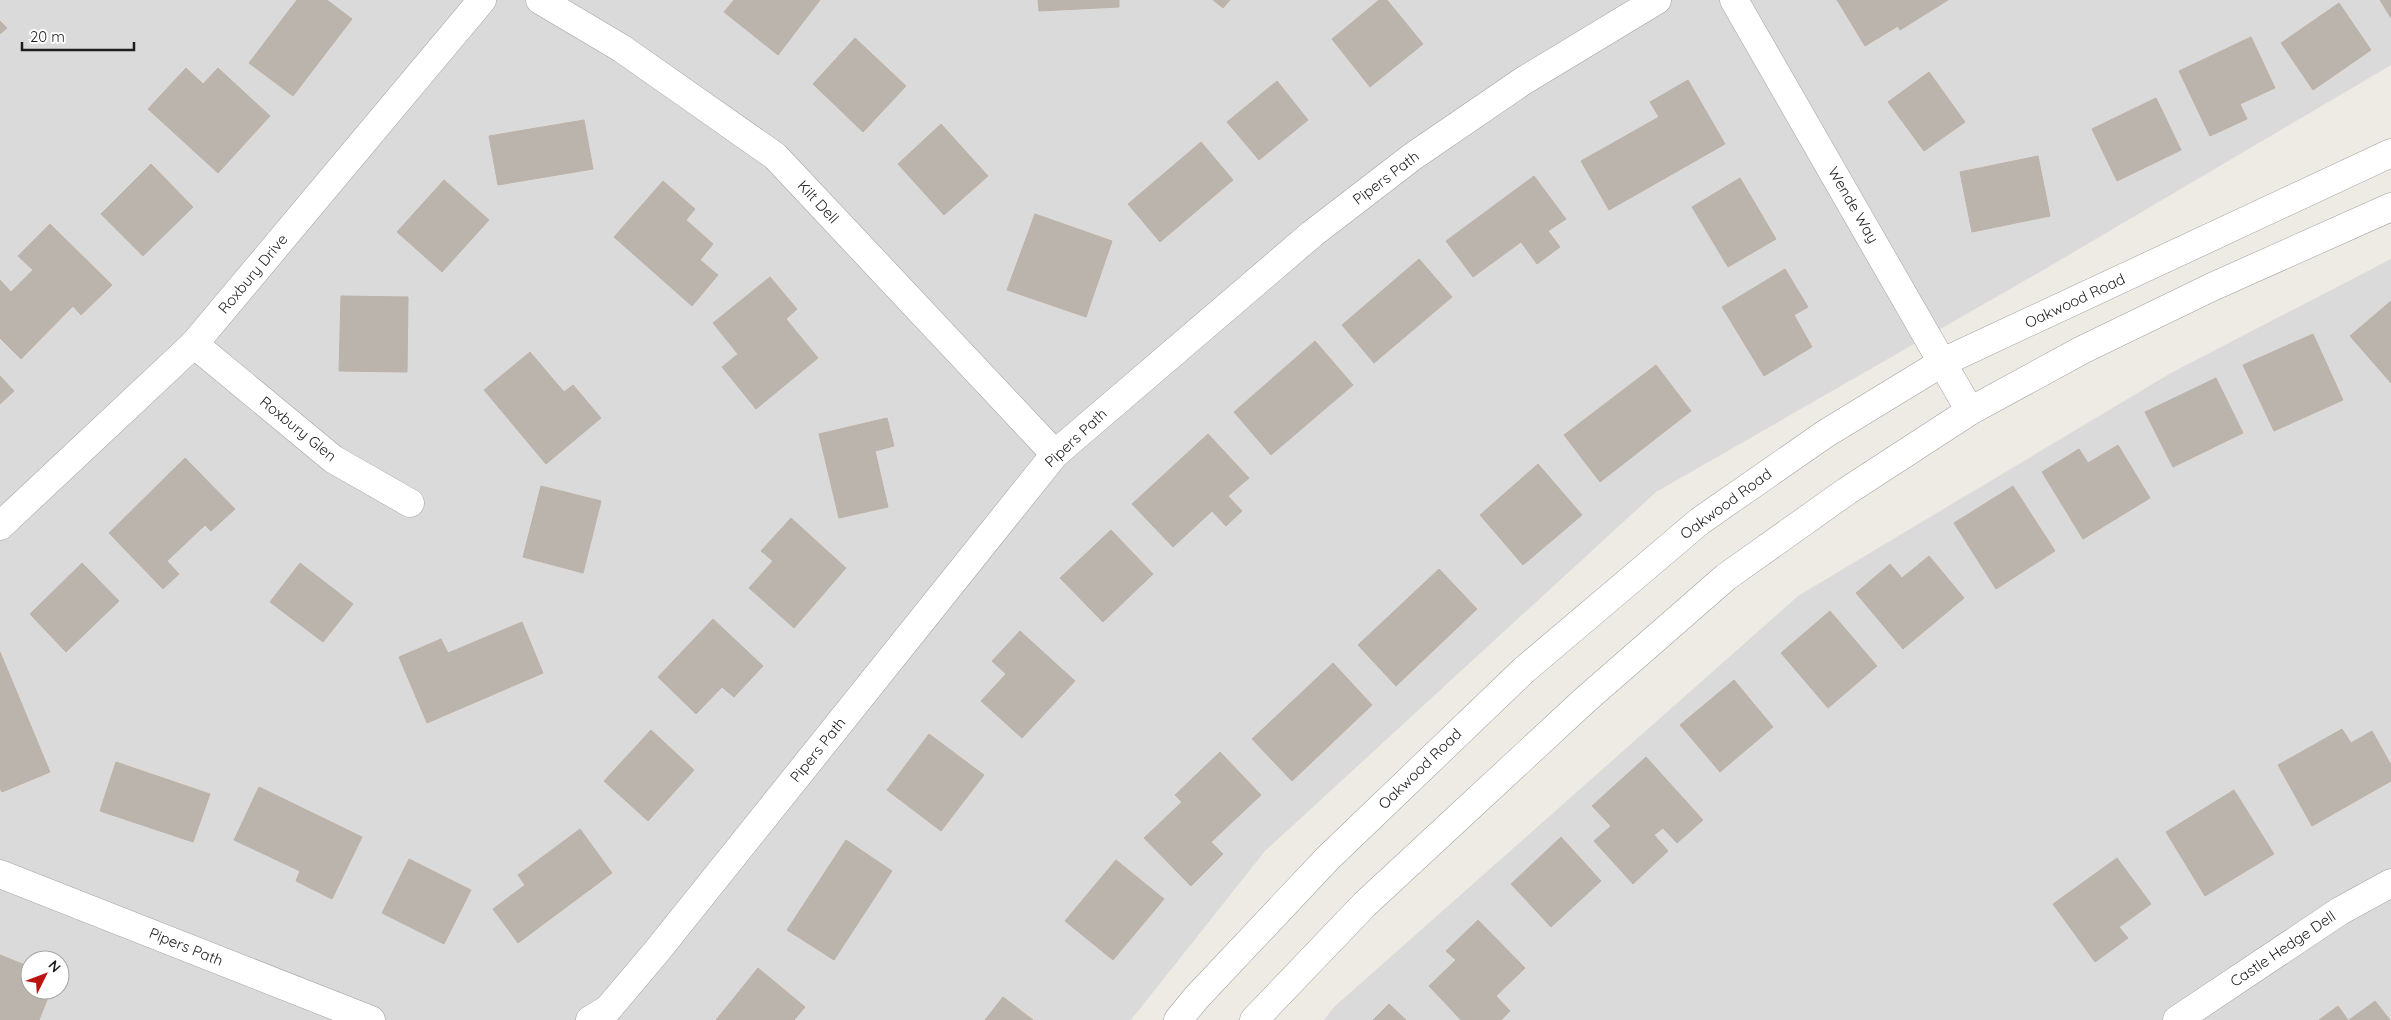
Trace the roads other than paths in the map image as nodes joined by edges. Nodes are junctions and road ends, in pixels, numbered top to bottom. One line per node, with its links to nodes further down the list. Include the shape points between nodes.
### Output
1 (482, 0): 7 (street, Roxbury Drive)
2 (540, 0): 10 (street, Kilt Dell, via 621,48 775,156)
3 (1657, 0): 10 (street, Pipers Path, via 1523,81 1412,157 1312,234)
4 (1734, 0): 8 (street, Wende Way)
5 (2391, 154): 8 (street, Oakwood Road)
6 (2391, 207): 9 (street, via 2168,308)
7 (194, 344): 11 (street, Roxbury Glen, via 333,459); 12 (street, Roxbury Drive)
8 (1943, 362): 9 (street, Wende Way); 17 (street, Oakwood Road, via 1825,434 1700,521 1531,664 1328,858)
9 (1970, 411): 18 (street, via 1847,491 1726,577 1585,700 1365,904)
10 (1055, 454): 16 (street, Pipers Path, via 657,951 608,1009)
11 (410, 503)
12 (0, 526)
13 (0, 874): 15 (street, Pipers Path)
14 (2391, 883): 19 (street, Castle Hedge Dell, via 2340,911)
15 (371, 1020)
16 (590, 1020)
17 (1178, 1020)
18 (1254, 1020)
19 (2177, 1020)

